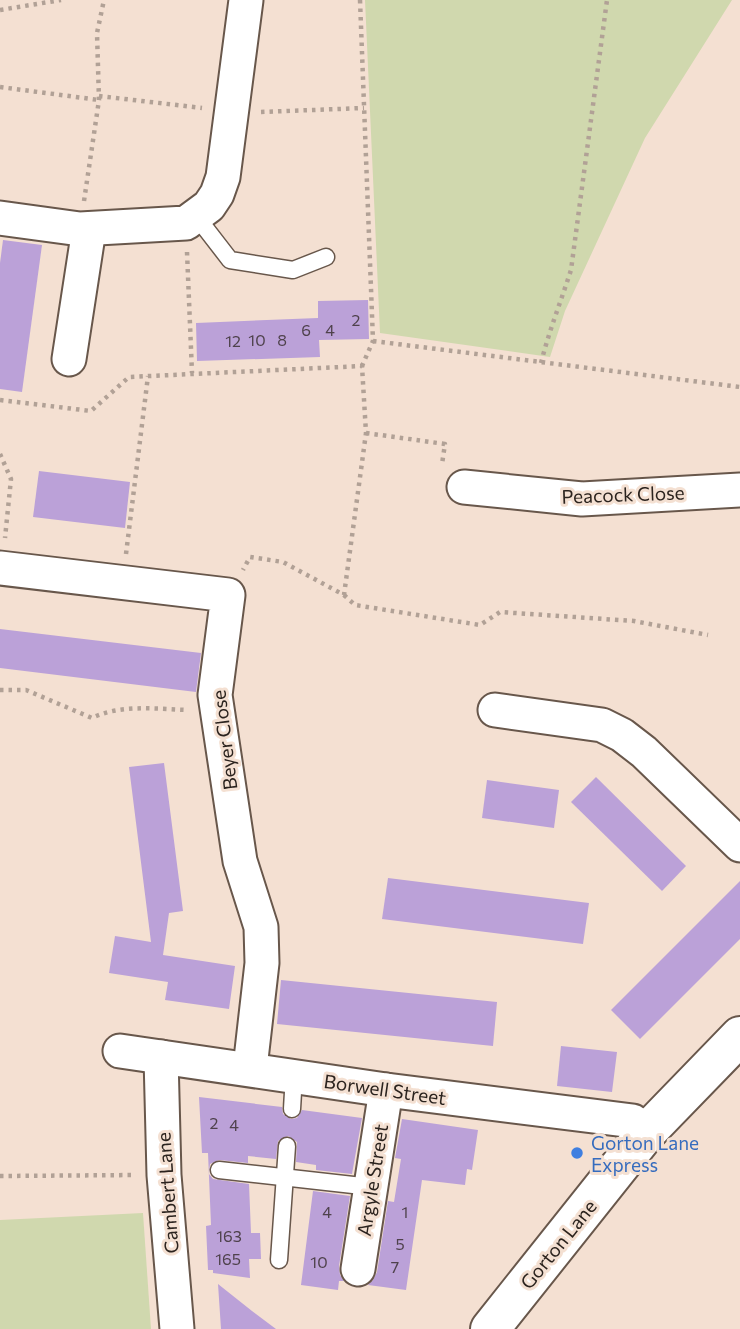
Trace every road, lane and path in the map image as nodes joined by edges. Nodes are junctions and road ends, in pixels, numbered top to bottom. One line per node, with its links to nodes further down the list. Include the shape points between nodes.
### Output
1 (61, 0): 6 (path)
2 (104, 0): 8 (path, via 97,33)
3 (246, 0): 13 (street, via 223,177 213,200)
4 (360, 0): 9 (path)
5 (607, 0): 18 (path, via 571,270)
6 (0, 10)
7 (0, 87): 8 (path)
8 (99, 98): 10 (path); 14 (path)
9 (364, 108): 11 (path); 16 (path)
10 (208, 109)
11 (260, 112)
12 (0, 218): 14 (street)
13 (191, 220): 14 (street); 15 (lane, via 230,260 293,270); 20 (path)
14 (84, 229): 17 (street)
15 (326, 257)
16 (373, 341): 18 (path); 19 (path)
17 (69, 359)
18 (541, 363): 22 (path)
19 (362, 366): 20 (path); 24 (path)
20 (192, 373): 21 (path)
21 (148, 376): 23 (path, via 129,377 91,411); 29 (path)
22 (740, 387)
23 (0, 400)
24 (366, 433): 26 (path, via 445,444 440,484); 31 (path)
25 (0, 454): 28 (path, via 11,479)
26 (464, 487): 27 (street, Peacock Close, via 582,499)
27 (740, 490)
28 (1, 568): 29 (street)
29 (123, 583): 30 (street)
30 (228, 595): 31 (path, via 250,558 283,562); 34 (street, Beyer Close)
31 (344, 595): 32 (path, via 355,605 480,625 500,612 634,621)
32 (708, 635)
33 (0, 690): 34 (path, via 26,690 92,718 103,712 144,709)
34 (217, 710): 40 (street, Beyer Close, via 240,861 261,927 262,963)
35 (495, 710): 36 (street, via 602,725 622,735)
36 (740, 845)
37 (740, 1036): 44 (street, Gorton Lane)
38 (120, 1051): 39 (street, Borwell Street)
39 (161, 1057): 40 (street, Borwell Street); 47 (street, Cambert Lane)
40 (250, 1068): 41 (street, Borwell Street)
41 (294, 1075): 42 (street, Borwell Street); 43 (lane)
42 (386, 1090): 44 (street, Borwell Street, via 633,1121); 50 (street, Argyle Street)
43 (292, 1109)
44 (646, 1133): 54 (street, Gorton Lane)
45 (287, 1146): 49 (lane)
46 (219, 1170): 49 (lane)
47 (164, 1175): 48 (path); 53 (street, Cambert Lane)
48 (0, 1176)
49 (283, 1178): 50 (lane); 51 (lane)
50 (371, 1187): 52 (street, Argyle Street)
51 (279, 1260)
52 (358, 1269)
53 (177, 1329)
54 (490, 1329)

